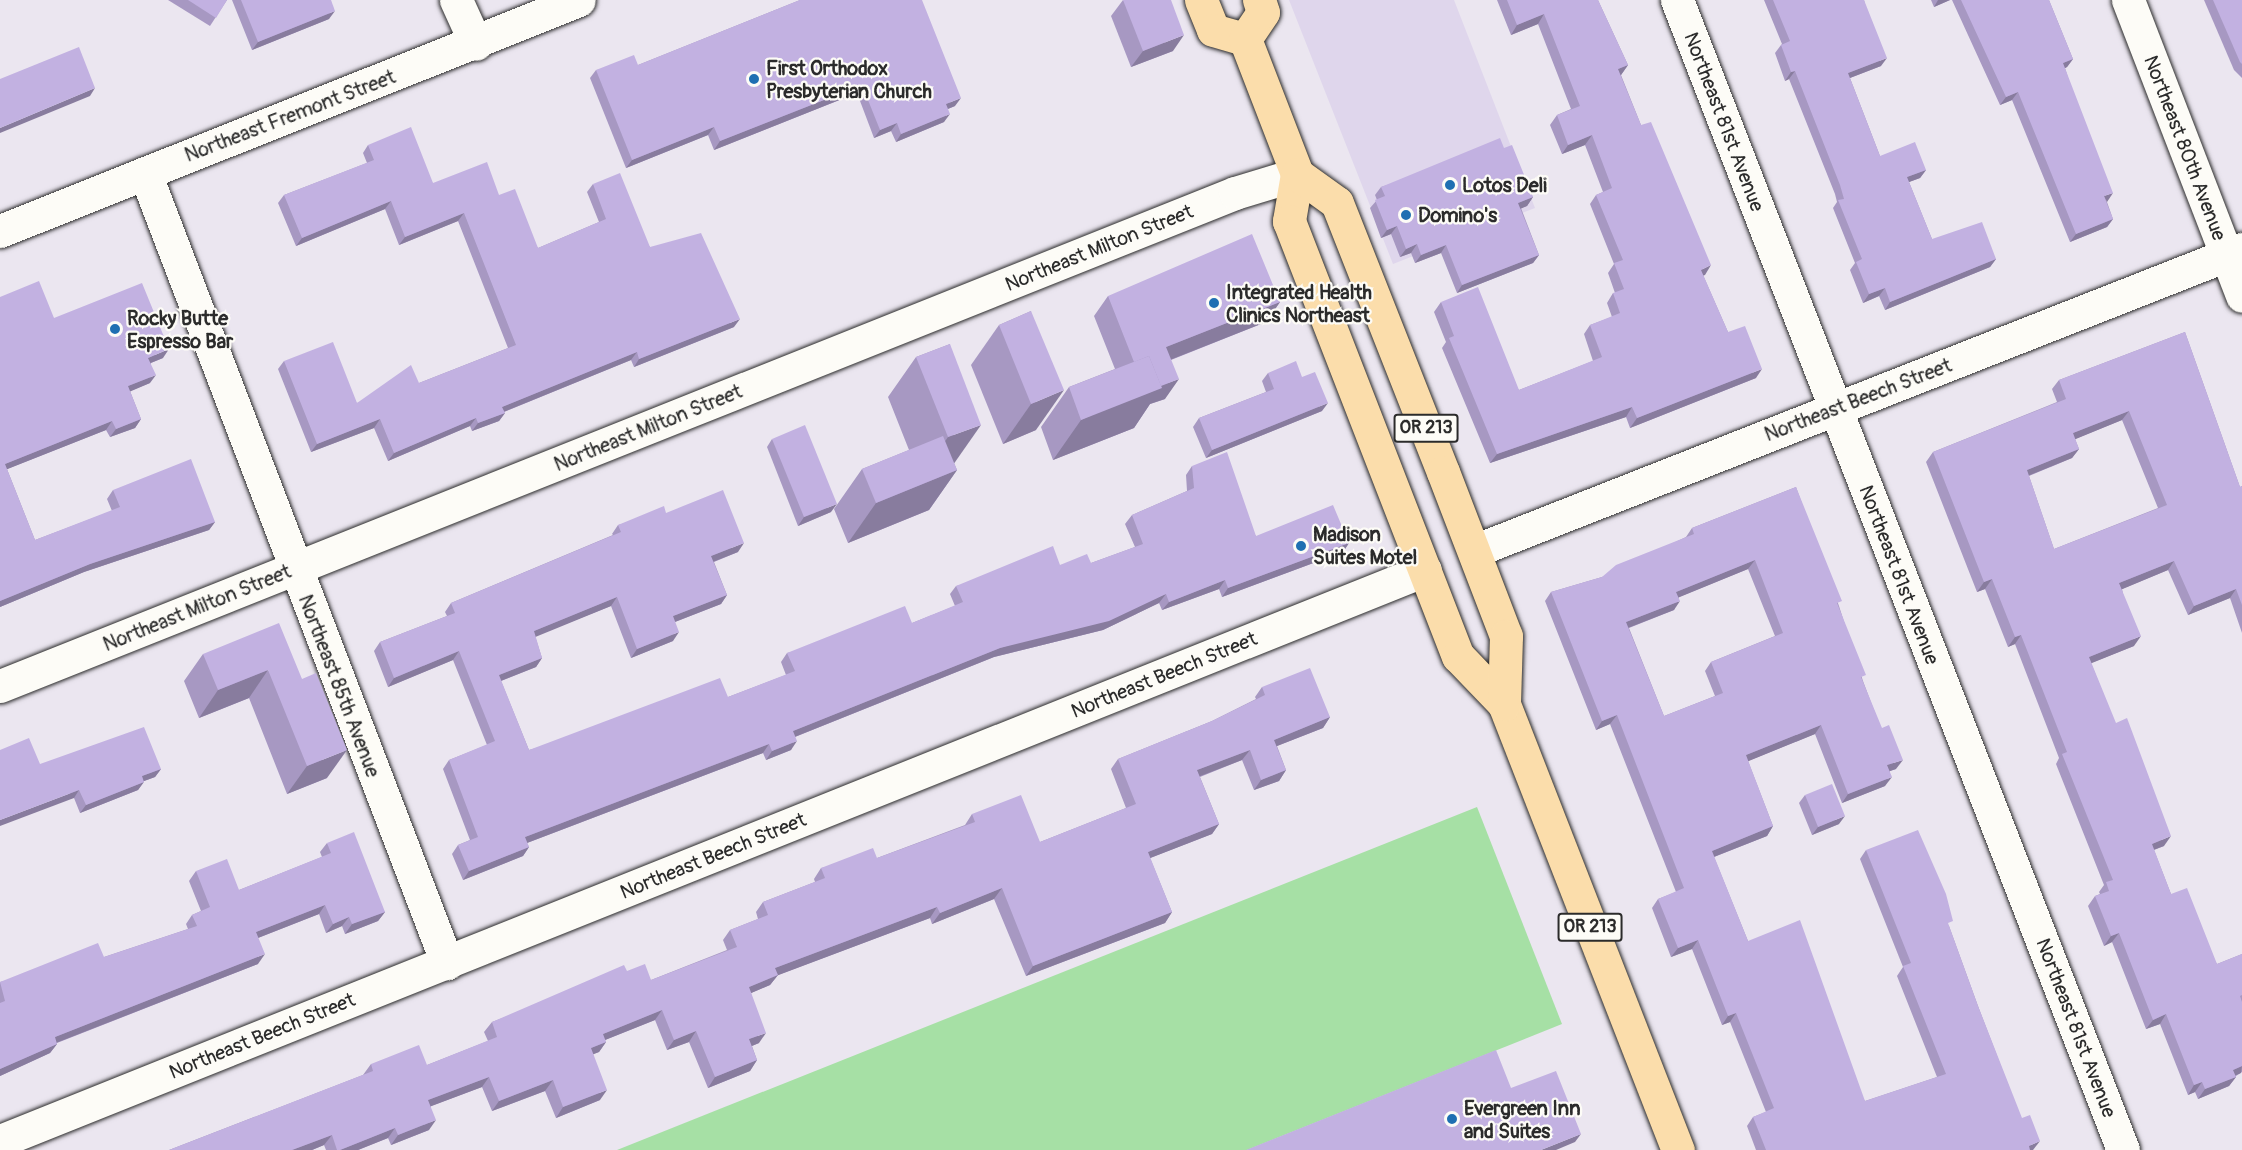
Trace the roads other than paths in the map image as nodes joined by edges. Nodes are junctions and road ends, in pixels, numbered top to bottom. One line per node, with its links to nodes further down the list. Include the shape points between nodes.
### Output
1 (456, 0): 8 (street)
2 (579, 0): 8 (street, Northeast Fremont Street)
3 (1201, 0): 7 (main road, via 1213,30)
4 (1259, 0): 7 (main road, via 1263,12)
5 (1677, 0): 14 (street, Northeast 81st Avenue)
6 (2128, 0): 12 (street, Northeast 80th Avenue)
7 (1245, 39): 10 (main road)
8 (476, 44): 9 (street, Northeast Fremont Street)
9 (145, 173): 11 (street, Northeast Fremont Street); 16 (street, Northeast 85th Avenue)
10 (1297, 174): 15 (main road, OR 213, via 1337,203); 16 (street, Northeast Milton Street, via 1235,193); 17 (main road, OR 213, via 1289,221)
11 (0, 231)
12 (2234, 253): 13 (street, Northeast 80th Avenue); 14 (street, Northeast Beech Street)
13 (2242, 296)
14 (1834, 409): 15 (street, Northeast Beech Street); 23 (street, Northeast 81st Avenue)
15 (1473, 551): 19 (main road, OR 213, via 1506,636)
16 (294, 570): 18 (street, Northeast Milton Street); 20 (street, Northeast 85th Avenue)
17 (1425, 570): 19 (main road, OR 213, via 1458,656); 20 (street, Northeast Beech Street)
18 (0, 686)
19 (1504, 704): 22 (main road, OR 213)
20 (447, 963): 21 (street, Northeast Beech Street)
21 (0, 1141)
22 (1678, 1150)
23 (2123, 1150)

